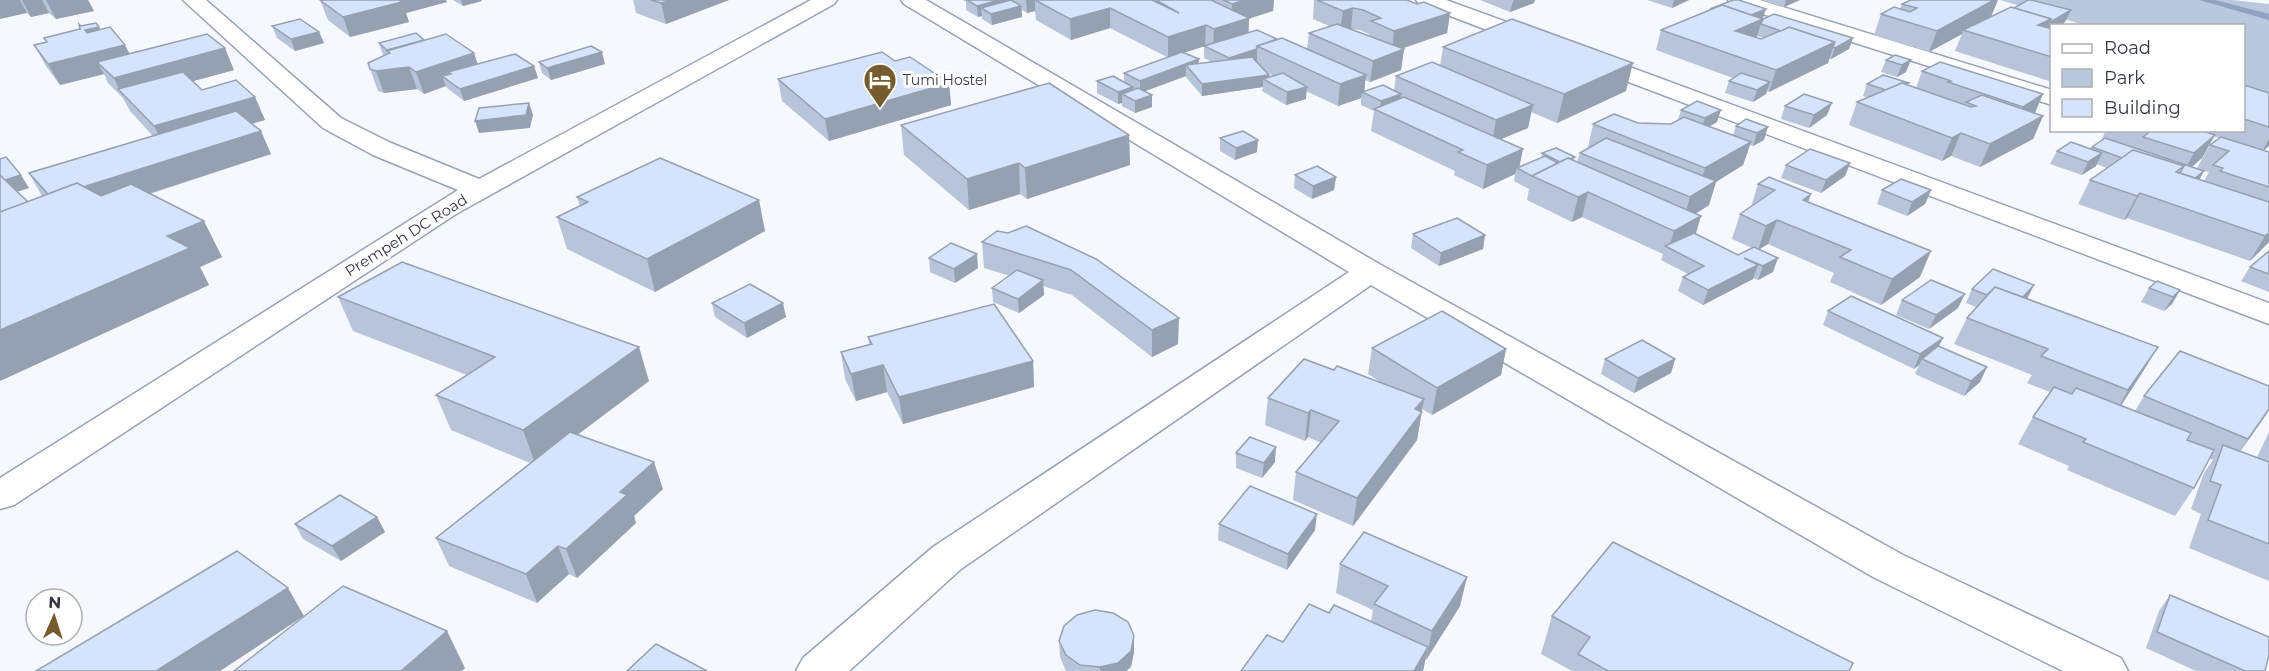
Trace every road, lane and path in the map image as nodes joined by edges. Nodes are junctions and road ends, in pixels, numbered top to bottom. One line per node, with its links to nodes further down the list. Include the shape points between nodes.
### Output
1 (193, 0): 7 (street, via 332,123 382,149)
2 (827, 0): 7 (street, Prempeh DC Road)
3 (911, 0): 8 (street)
4 (1426, 0): 9 (street)
5 (1738, 0): 6 (street)
6 (2050, 97)
7 (483, 190): 10 (street, Prempeh DC Road, via 446,208)
8 (1371, 272): 11 (street, via 947,558); 12 (street, via 1888,566)
9 (2269, 314)
10 (0, 496)
11 (819, 671)
12 (2105, 671)

